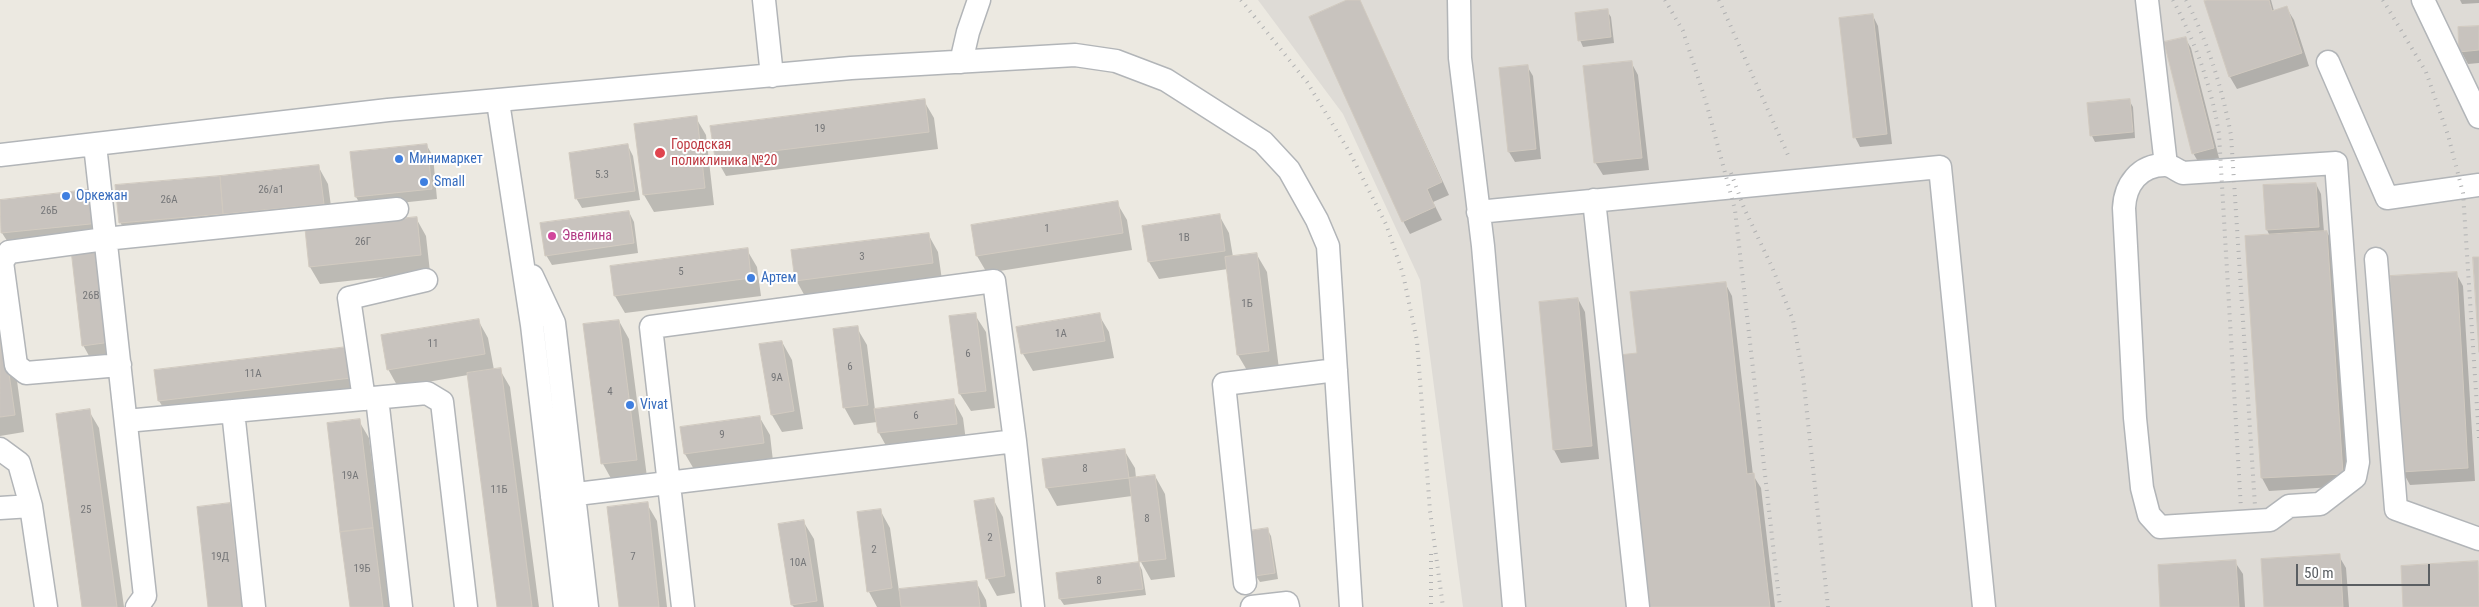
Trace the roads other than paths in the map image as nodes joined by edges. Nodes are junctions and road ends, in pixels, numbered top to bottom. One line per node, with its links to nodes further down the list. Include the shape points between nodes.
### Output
1 (764, 0): 8 (street)
2 (979, 0): 6 (street)
3 (1459, 0): 17 (street, via 1460,58)
4 (2147, 0): 13 (street)
5 (2423, 0): 10 (street)
6 (961, 62): 8 (street); 22 (street, via 1075,55 1116,61 1166,80 1263,142 1289,170 1328,246)
7 (2328, 62): 14 (street, via 2387,198)
8 (772, 76): 9 (street)
9 (498, 102): 11 (street, via 388,110); 29 (street, via 532,325)
10 (2479, 117)
11 (95, 144): 12 (street); 18 (street)
12 (0, 155)
13 (2166, 165): 13 (street, via 2142,171 2130,182 2124,196 2135,418 2142,488 2149,515 2160,526 2270,520 2289,506 2320,504 2355,477 2358,462 2336,163 2183,173)
14 (2479, 185)
15 (1594, 200): 17 (street); 47 (street); 48 (street, via 1940,168)
16 (397, 209): 18 (street)
17 (1478, 212): 46 (street)
18 (105, 239): 21 (street); 21 (street, via 9,252 2,262 16,365 26,373)
19 (2376, 259): 32 (street, via 2396,509)
20 (426, 280): 23 (street, via 349,298)
21 (120, 366): 25 (street)
22 (1336, 370): 33 (street, via 1224,384); 45 (street)
23 (370, 398): 24 (street); 37 (street); 38 (street, via 427,393 442,402)
24 (233, 411): 25 (street); 36 (street)
25 (126, 421): 35 (street, via 145,596)
26 (1015, 441): 28 (street); 28 (street, via 994,281 651,327); 42 (street)
27 (0, 449): 30 (street, via 19,463)
28 (669, 484): 29 (street); 41 (street)
29 (563, 497): 39 (street); 40 (street)
30 (31, 506): 31 (street); 34 (street)
31 (0, 508)
32 (2479, 539)
33 (1245, 583)
34 (46, 607)
35 (137, 607)
36 (254, 607)
37 (401, 607)
38 (466, 607)
39 (565, 607)
40 (587, 607)
41 (683, 607)
42 (1033, 607)
43 (1252, 607): 44 (street, via 1287,603)
44 (1288, 607)
45 (1351, 607)
46 (1514, 607)
47 (1638, 607)
48 (1984, 607)

